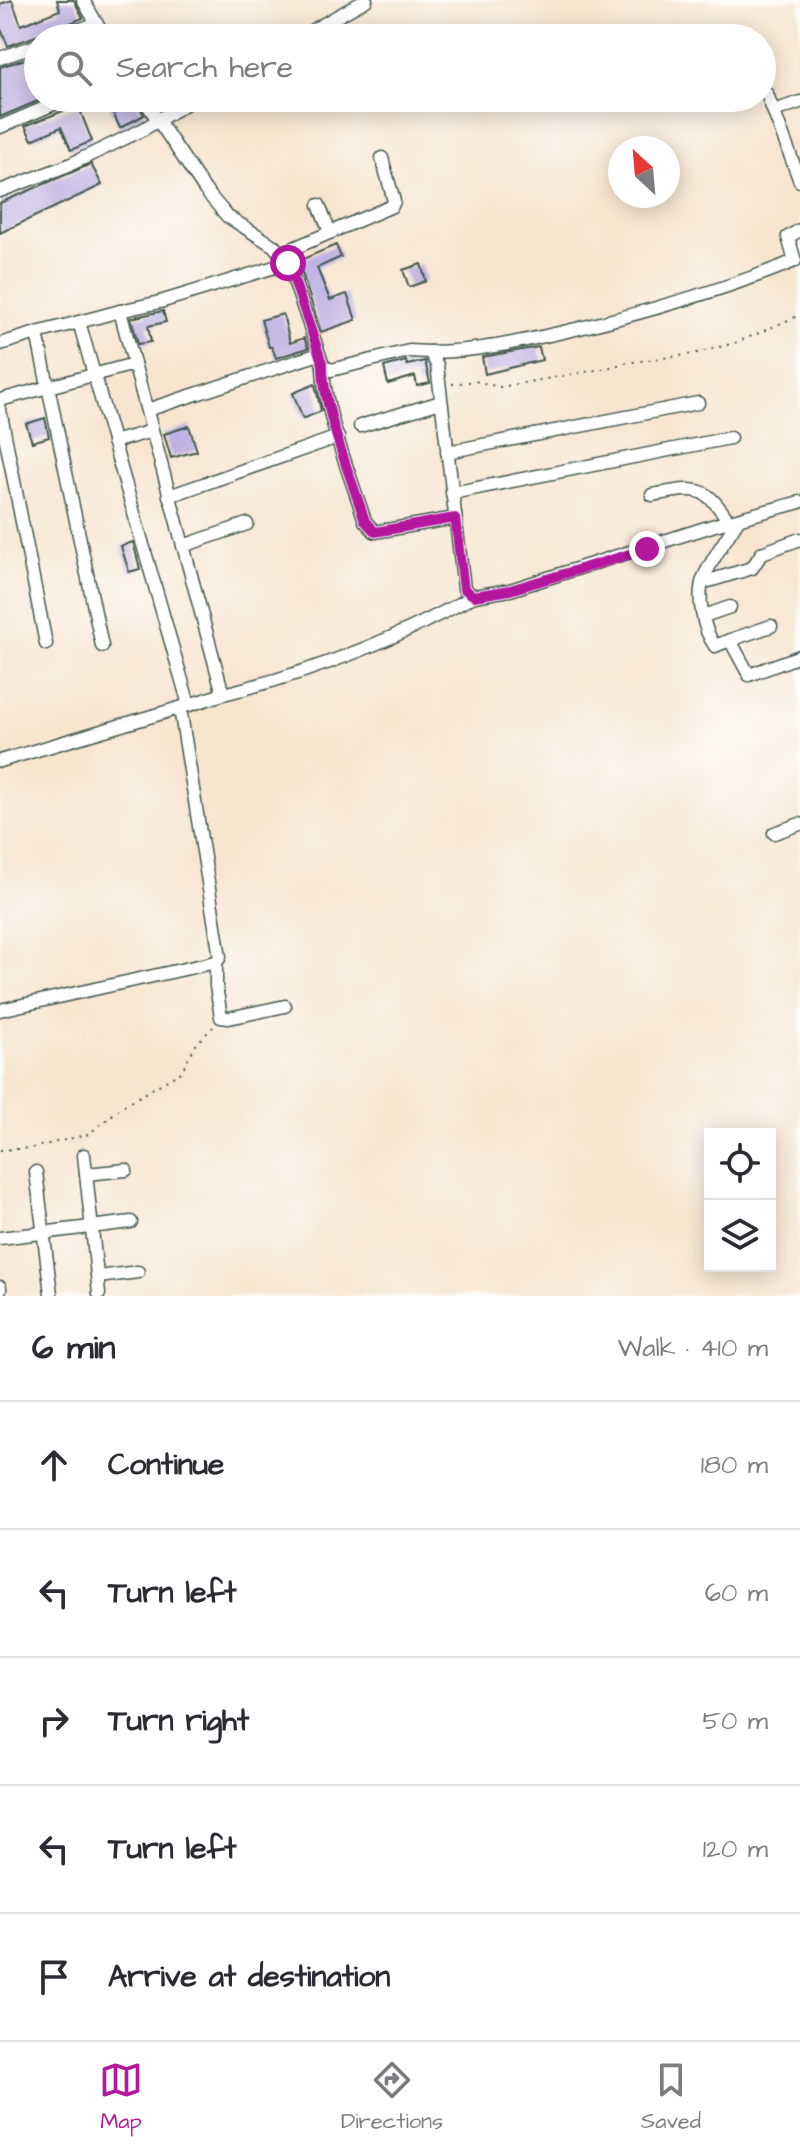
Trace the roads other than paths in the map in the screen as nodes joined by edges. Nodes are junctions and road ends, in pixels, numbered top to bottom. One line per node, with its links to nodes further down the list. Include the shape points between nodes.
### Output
1 (83, 0): 3 (street)
2 (366, 0): 4 (street)
3 (95, 24)
4 (324, 24)
5 (24, 49): 6 (street)
6 (0, 57)
7 (800, 102): 8 (street)
8 (776, 110)
9 (35, 112): 14 (street)
10 (151, 112): 13 (street)
11 (170, 112): 13 (street)
12 (774, 112): 16 (street)
13 (156, 120): 18 (street, via 69,165); 22 (street, via 227,216)
14 (0, 127)
15 (382, 158): 21 (street, via 392,206)
16 (797, 166): 17 (street)
17 (800, 181)
18 (0, 191)
19 (319, 205): 21 (street)
20 (800, 230): 27 (street, via 788,237 795,261 755,278 512,344)
21 (330, 232): 22 (street)
22 (284, 258): 23 (street); 28 (street)
23 (120, 311): 24 (street); 29 (street)
24 (79, 322): 25 (street); 30 (street)
25 (37, 333): 26 (street); 31 (street)
26 (0, 344)
27 (430, 352): 28 (street, via 409,351 331,370); 33 (street, via 437,365)
28 (321, 360): 36 (street); 39 (street)
29 (134, 364): 30 (street); 36 (street)
30 (94, 375): 31 (street); 41 (street)
31 (48, 387): 32 (street); 59 (street)
32 (0, 400)
33 (441, 402): 37 (street); 42 (street)
34 (698, 403): 42 (street)
35 (0, 410): 58 (street)
36 (147, 410): 38 (street)
37 (360, 426)
38 (152, 431): 41 (street); 45 (street)
39 (338, 437): 45 (street); 47 (street, via 370,529)
40 (730, 438): 43 (street)
41 (113, 442): 62 (street)
42 (447, 452): 43 (street)
43 (452, 493): 47 (street)
44 (652, 495): 48 (street, via 700,490)
45 (169, 496): 51 (street)
46 (800, 502): 48 (street)
47 (455, 518): 53 (street, via 464,589)
48 (734, 521): 52 (street); 53 (street, via 510,590)
49 (247, 524): 51 (street)
50 (800, 539): 52 (street, via 762,553 752,568)
51 (183, 546): 61 (street)
52 (702, 583): 55 (street)
53 (474, 596): 61 (street, via 359,652)
54 (730, 607): 55 (street)
55 (704, 616): 57 (street, via 715,646)
56 (771, 626): 57 (street)
57 (730, 640): 60 (street, via 749,675)
58 (46, 644)
59 (102, 646)
60 (800, 656)
61 (223, 694): 62 (street)
62 (185, 706): 63 (street); 66 (street, via 220,957)
63 (0, 761)
64 (800, 824): 65 (street)
65 (774, 833)
66 (216, 962): 67 (street, via 218,1006 224,1018); 68 (street)
67 (285, 1006)
68 (0, 1010)
69 (84, 1155): 72 (street)
70 (126, 1170): 72 (street)
71 (36, 1172): 75 (street)
72 (86, 1174): 74 (street)
73 (131, 1222): 74 (street)
74 (93, 1226): 75 (street); 78 (street)
75 (43, 1233): 76 (street); 79 (street)
76 (0, 1238)
77 (138, 1272): 78 (street)
78 (98, 1277): 80 (street)
79 (51, 1294)
80 (99, 1294)

